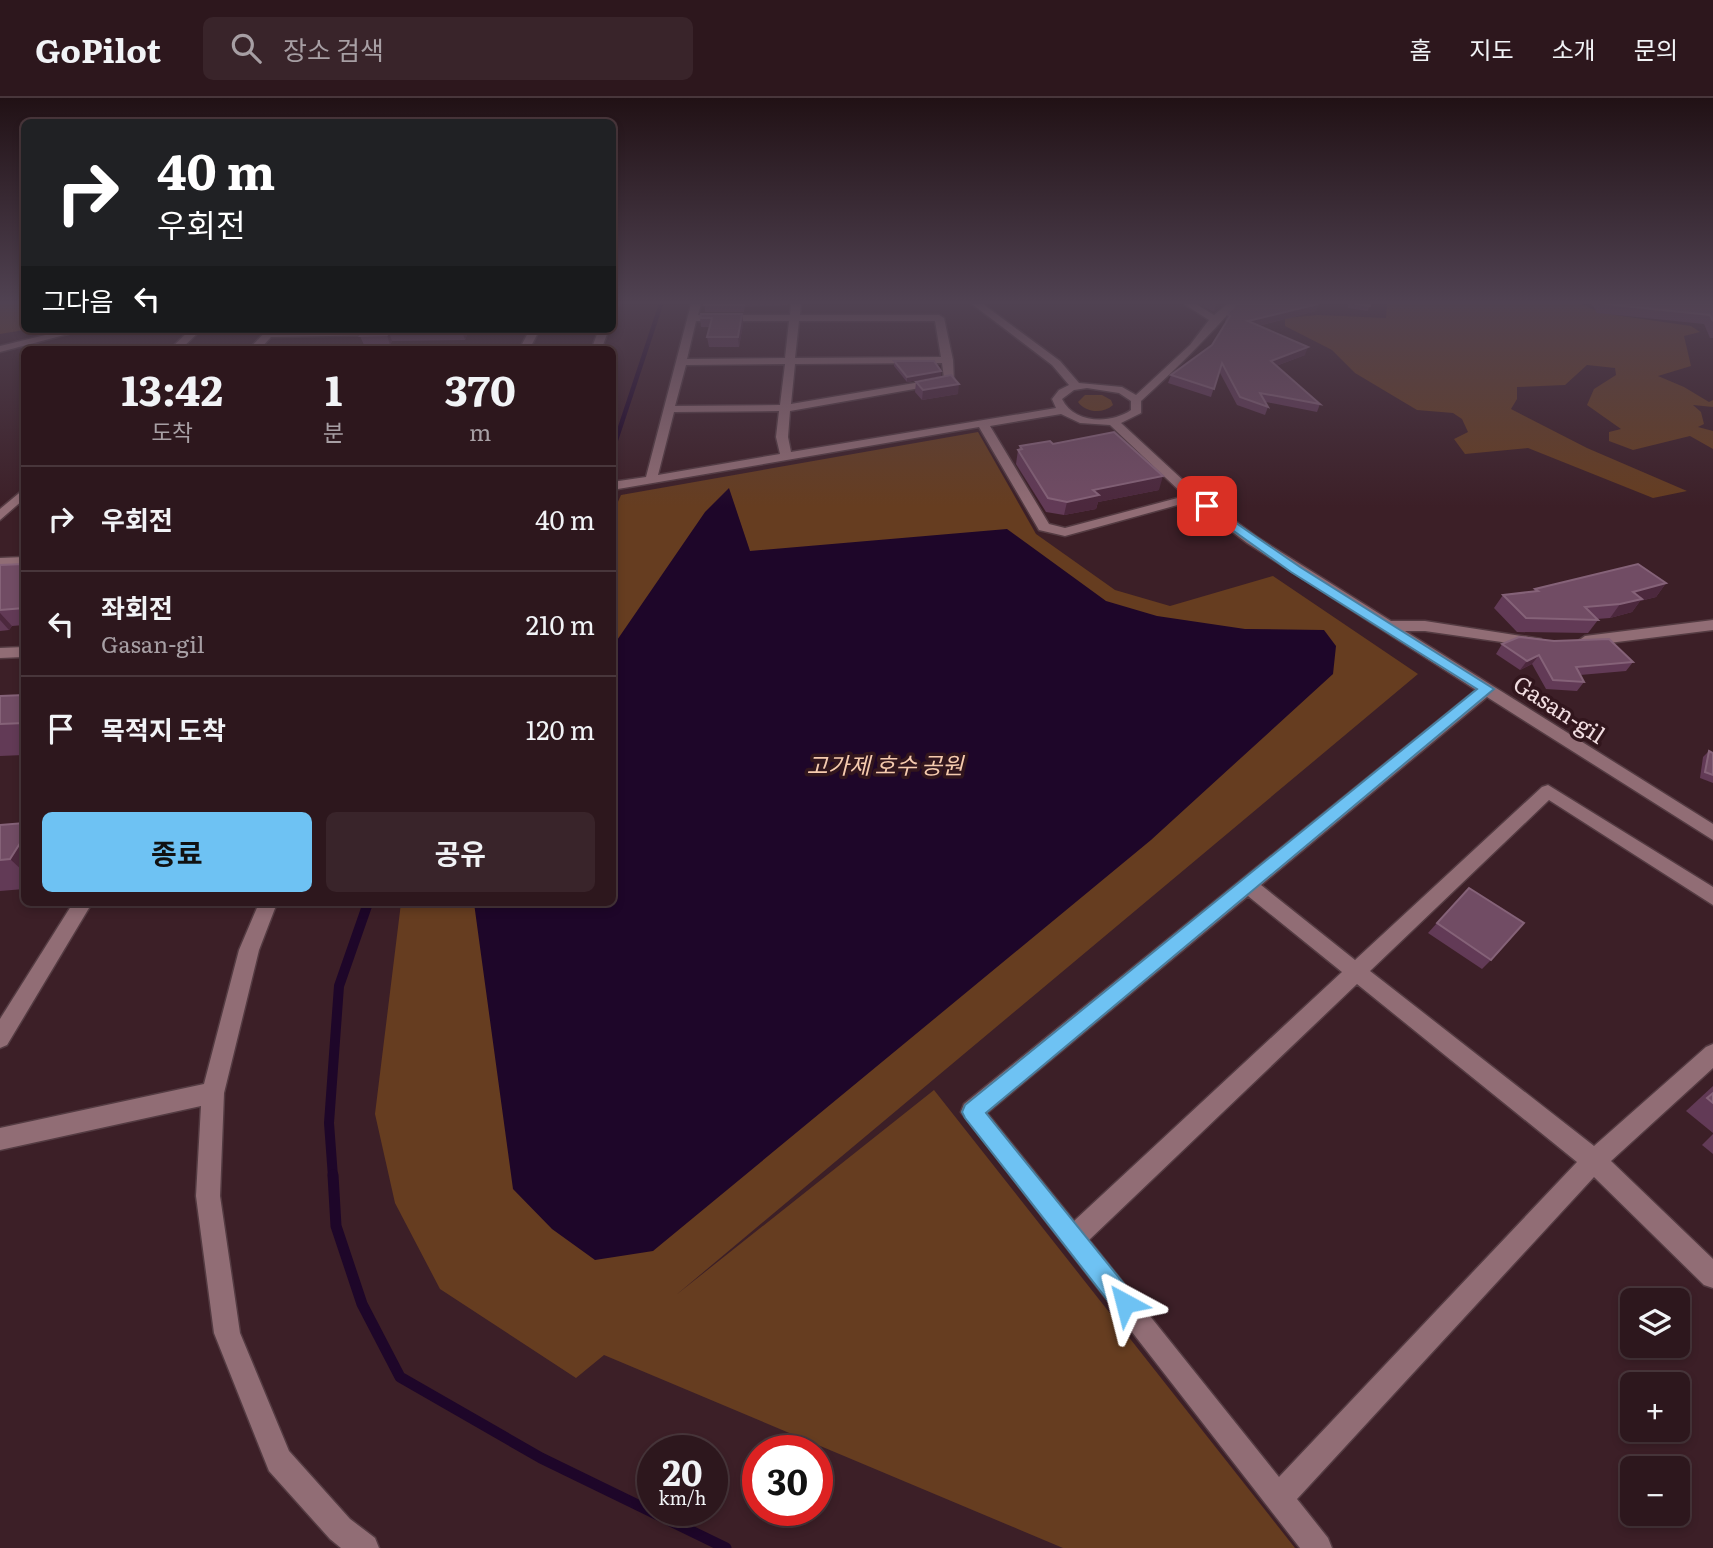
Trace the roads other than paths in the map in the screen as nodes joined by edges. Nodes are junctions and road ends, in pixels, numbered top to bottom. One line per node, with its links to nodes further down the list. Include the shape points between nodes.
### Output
1 (679, 372): 9 (street)
2 (790, 372): 8 (street)
3 (949, 372): 8 (street, via 950,380)
4 (1064, 372): 6 (street)
5 (1167, 372): 7 (street)
6 (1076, 386): 7 (street, via 1111,387); 10 (street, via 1060,393 1058,404)
7 (1136, 400): 11 (street, via 1137,411)
8 (786, 408): 9 (street); 13 (street, via 782,437)
9 (670, 409): 14 (street)
10 (1063, 410): 11 (street, via 1091,421); 12 (street)
11 (1114, 422): 17 (street, Gasan-gil)
12 (983, 424): 13 (street); 17 (street, via 1044,527 1065,532)
13 (786, 457): 14 (street)
14 (651, 480): 15 (street)
15 (616, 485)
16 (21, 496): 18 (street)
17 (1194, 497): 22 (street, Gasan-gil)
18 (5, 512)
19 (21, 561): 20 (street)
20 (0, 562)
21 (1713, 625): 23 (street)
22 (1384, 626): 24 (street, via 1425,626); 27 (street, Gasan-gil)
23 (1572, 642)
24 (1551, 643)
25 (21, 652): 26 (street)
26 (0, 653)
27 (1487, 689): 28 (street, Gasan-gil); 29 (street)
28 (1713, 833)
29 (1247, 885): 33 (street); 39 (street, via 972,1112)
30 (1713, 897): 33 (street, via 1548,791)
31 (81, 906): 34 (street)
32 (267, 906): 36 (street, via 249,950)
33 (1355, 972): 38 (street); 39 (street)
34 (0, 1038)
35 (1713, 1054): 38 (street)
36 (213, 1093): 37 (street); 42 (street, via 208,1196 227,1333 279,1461 340,1529)
37 (0, 1139)
38 (1594, 1161): 40 (street); 41 (street)
39 (1073, 1238): 41 (street)
40 (1713, 1276)
41 (1279, 1499): 43 (street)
42 (365, 1548)
43 (1318, 1548)

